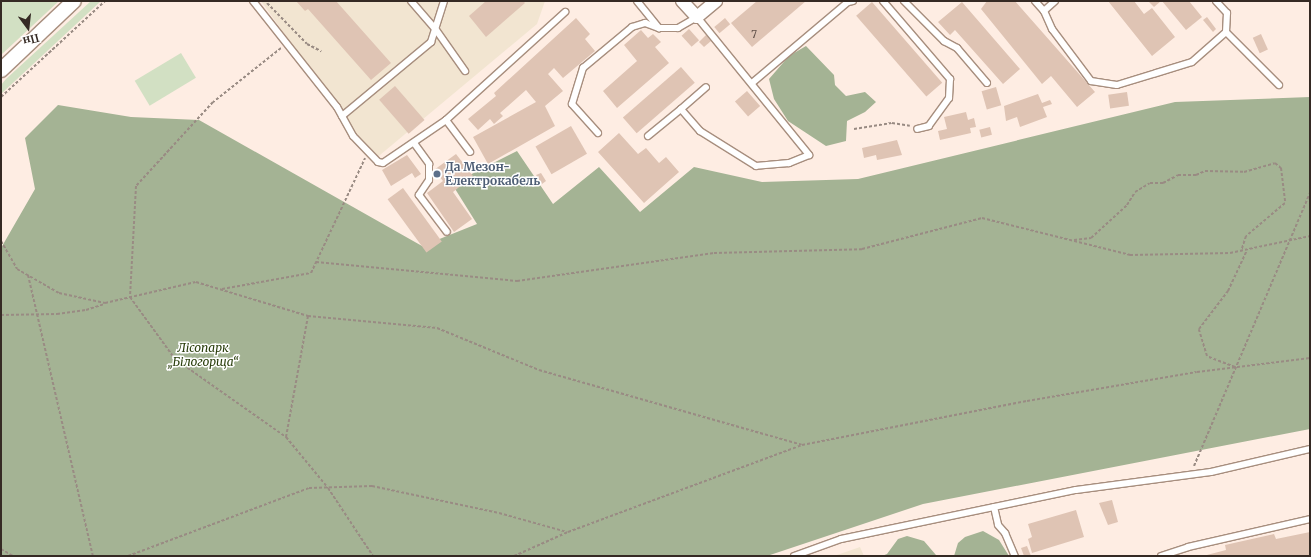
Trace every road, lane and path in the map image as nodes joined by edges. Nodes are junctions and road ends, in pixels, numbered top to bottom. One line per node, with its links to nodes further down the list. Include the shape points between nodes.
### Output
1 (74, 1): 24 (street)
2 (105, 1): 30 (path)
3 (253, 1): 22 (lane)
4 (264, 1): 23 (path, via 307,44)
5 (411, 1): 19 (lane)
6 (444, 1): 19 (lane)
7 (637, 1): 20 (lane)
8 (682, 1): 18 (street)
9 (716, 1): 18 (street)
10 (853, 1): 26 (lane, via 848,2)
11 (883, 1): 35 (lane, via 950,79 949,98 929,126)
12 (904, 1): 27 (lane, via 944,41 956,48)
13 (1035, 1): 16 (lane)
14 (1055, 1): 16 (lane)
15 (1216, 1): 21 (lane, via 1227,13)
16 (1044, 11): 21 (lane, via 1052,29 1092,81 1117,85 1192,62)
17 (565, 12): 33 (lane)
18 (697, 17): 20 (lane, via 678,28); 26 (lane)
19 (434, 27): 25 (lane); 32 (lane, via 431,42)
20 (659, 28): 36 (lane, via 645,23 632,27 583,68 572,104)
21 (1226, 32): 28 (lane)
22 (286, 44): 32 (lane); 52 (path, via 212,102 136,186)
23 (321, 51)
24 (1, 70)
25 (465, 71)
26 (752, 83): 31 (lane, via 809,155 789,163 756,166 700,131)
27 (987, 83)
28 (1279, 85)
29 (706, 87): 31 (lane)
30 (1, 97)
31 (681, 109): 37 (lane)
32 (342, 116): 39 (lane, via 345,125)
33 (446, 120): 38 (lane); 40 (lane)
34 (854, 129): 35 (path, via 892,124)
35 (917, 129)
36 (598, 133)
37 (648, 136)
38 (414, 143): 39 (lane, via 383,163 378,162); 42 (lane, via 429,164 429,180 419,195)
39 (368, 152): 49 (path)
40 (470, 152)
41 (1310, 193): 45 (path)
42 (447, 232)
43 (1310, 236): 45 (path)
44 (1071, 240): 48 (path, via 1130,255); 48 (path, via 1091,238 1127,205 1135,192 1150,183 1163,183 1178,175 1196,175 1205,170 1244,172 1275,163 1281,168 1285,203 1246,236); 49 (path, via 982,218 862,249 714,253 517,281)
45 (1291, 240): 47 (path); 58 (path)
46 (1, 241): 50 (path, via 17,269)
47 (1247, 250): 48 (path); 58 (path, via 1228,291 1199,329 1207,356)
48 (1240, 251)
49 (316, 262): 51 (path, via 311,273)
50 (28, 275): 53 (path, via 59,293); 54 (path)
51 (220, 290): 52 (path, via 196,282); 56 (path)
52 (130, 297): 53 (path); 59 (path, via 175,359)
53 (109, 302): 54 (path, via 86,310)
54 (37, 313): 55 (path); 69 (path)
55 (1, 315)
56 (308, 316): 59 (path); 60 (path, via 437,328 539,370)
57 (1310, 358): 58 (path)
58 (1236, 368): 60 (path, via 1197,372 1028,401); 62 (path)
59 (286, 437): 63 (path)
60 (802, 445): 66 (path)
61 (1310, 449): 62 (lane)
62 (1191, 474): 64 (lane, via 1076,490)
63 (328, 488): 66 (path, via 372,486 499,513); 70 (path, via 309,488); 71 (path)
64 (994, 507): 73 (lane, via 841,539); 74 (lane, via 998,526 1005,533)
65 (1310, 519): 75 (lane, via 1188,546)
66 (568, 532): 72 (path)
67 (1, 549): 68 (path)
68 (13, 556)
69 (93, 556)
70 (128, 556)
71 (373, 556)
72 (514, 556)
73 (794, 556)
74 (1015, 556)
75 (1161, 556)

